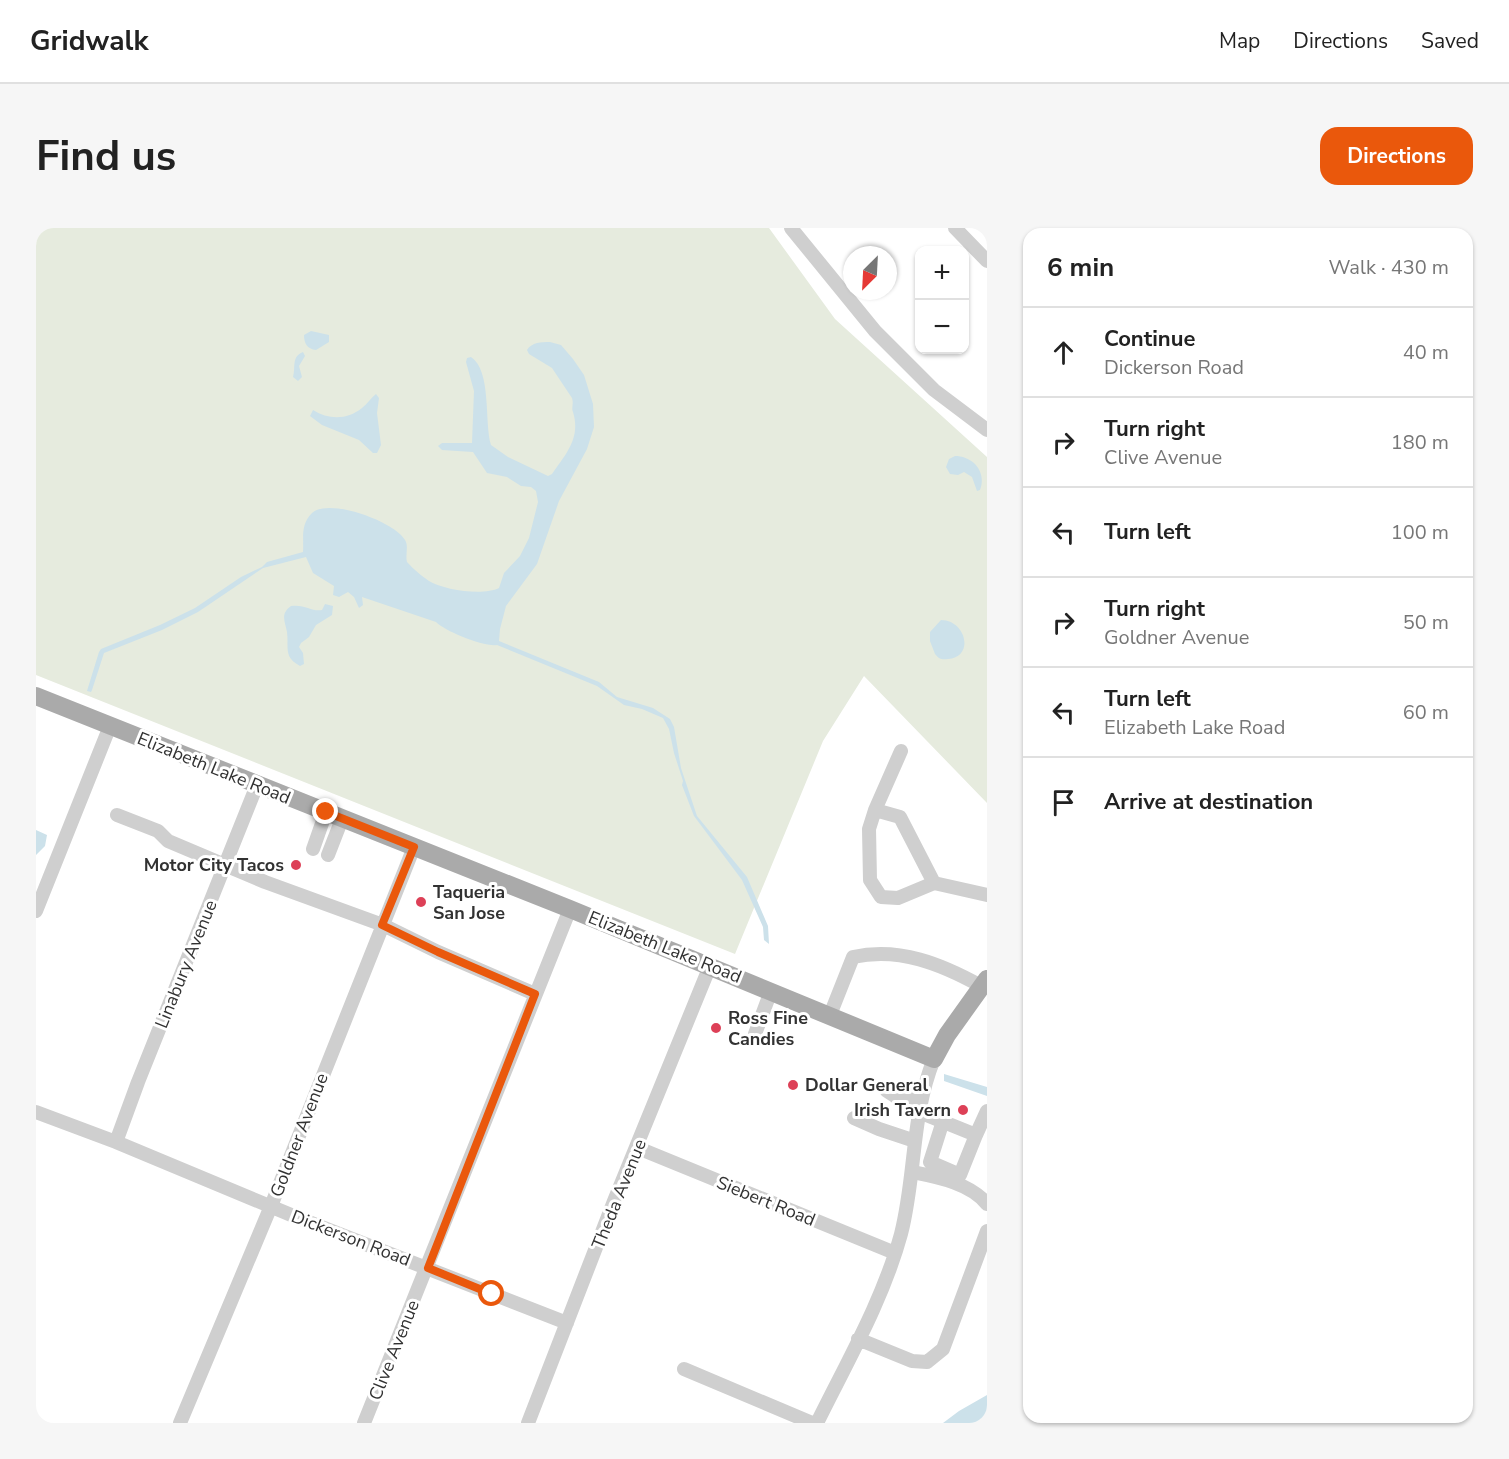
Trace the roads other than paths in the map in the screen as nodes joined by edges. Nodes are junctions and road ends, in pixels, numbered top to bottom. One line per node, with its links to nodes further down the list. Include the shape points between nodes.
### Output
1 (791, 228): 4 (street, via 875,331 933,390)
2 (955, 228): 3 (street)
3 (987, 261)
4 (987, 430)
5 (36, 696): 6 (main road, Elizabeth Lake Road)
6 (110, 726): 8 (main road, Elizabeth Lake Road); 19 (street)
7 (901, 751): 9 (street)
8 (257, 786): 11 (main road, Elizabeth Lake Road); 15 (street, Linabury Avenue)
9 (875, 810): 16 (street, via 900,817); 16 (street, via 869,829 870,880 881,897 898,898)
10 (117, 815): 15 (street)
11 (334, 815): 12 (main road, Elizabeth Lake Road); 13 (street); 14 (street)
12 (414, 847): 18 (main road, Elizabeth Lake Road); 20 (street, Goldner Avenue)
13 (313, 849)
14 (328, 855)
15 (225, 864): 20 (street); 36 (street, Linabury Avenue)
16 (934, 883): 17 (street)
17 (987, 895)
18 (570, 909): 21 (main road, Elizabeth Lake Road); 24 (street, Clive Avenue)
19 (36, 911)
20 (382, 925): 24 (street); 41 (street, Goldner Avenue)
21 (710, 966): 23 (main road, Elizabeth Lake Road); 37 (street, Theda Avenue)
22 (984, 982): 25 (street, via 934,962 870,953 853,957); 27 (main road)
23 (771, 991): 25 (main road, Elizabeth Lake Road); 26 (street)
24 (535, 994): 44 (street, Clive Avenue)
25 (830, 1015): 27 (main road, Elizabeth Lake Road)
26 (755, 1034)
27 (934, 1059): 28 (street)
28 (922, 1096): 31 (street); 31 (street, via 887,1091)
29 (987, 1111): 34 (street)
30 (36, 1112): 36 (street, Dickerson Road)
31 (919, 1112): 33 (street); 35 (street)
32 (854, 1118): 35 (street)
33 (942, 1121): 34 (street); 39 (street, via 930,1162)
34 (976, 1135): 39 (street, via 960,1175)
35 (915, 1141): 38 (street)
36 (116, 1142): 41 (street, Dickerson Road)
37 (638, 1148): 43 (street, Siebert Road); 45 (street, Theda Avenue)
38 (912, 1172): 39 (street); 43 (street)
39 (946, 1174): 40 (street)
40 (987, 1204)
41 (271, 1206): 44 (street, Dickerson Road); 48 (street, Goldner Avenue)
42 (987, 1231): 46 (street, via 943,1349 927,1362 912,1361)
43 (895, 1253): 46 (street)
44 (428, 1268): 45 (street, Dickerson Road); 49 (street, Clive Avenue)
45 (567, 1323): 50 (street, Theda Avenue)
46 (858, 1339): 52 (street)
47 (684, 1369): 51 (street)
48 (180, 1423)
49 (364, 1423)
50 (528, 1423)
51 (812, 1423)
52 (817, 1423)

